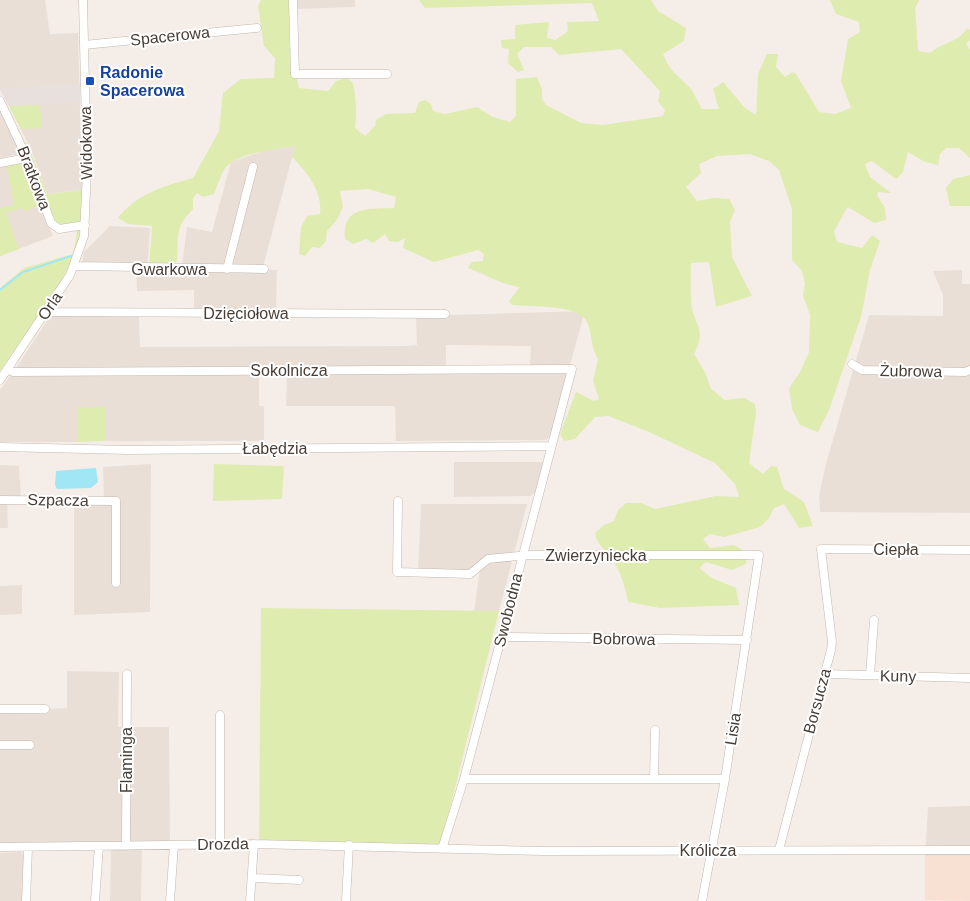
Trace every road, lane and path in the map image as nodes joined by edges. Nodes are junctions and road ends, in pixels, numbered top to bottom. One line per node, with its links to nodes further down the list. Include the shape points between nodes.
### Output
1 (83, 0): 4 (street, Widokowa)
2 (293, 0): 5 (street, via 295,74)
3 (257, 28): 4 (street, Spacerowa)
4 (84, 45): 10 (street, Widokowa)
5 (387, 74)
6 (0, 101): 7 (street, Bratkowa)
7 (27, 158): 8 (street); 10 (street, Bratkowa, via 51,223 59,229)
8 (0, 163)
9 (253, 167): 12 (street)
10 (86, 225): 11 (street, Orla)
11 (75, 266): 12 (street, Gwarkowa); 14 (street, Orla)
12 (227, 269): 13 (street, Gwarkowa)
13 (264, 269)
14 (47, 310): 15 (street, Dzięciołowa); 17 (street, Orla)
15 (445, 314)
16 (852, 364): 19 (street, Żubrowa, via 862,370)
17 (7, 369): 18 (street, Sokolnicza, via 13,372); 20 (street, Orla)
18 (572, 370): 21 (street, Swobodna)
19 (970, 370)
20 (0, 380)
21 (550, 446): 22 (street, Łabędzia, via 128,450); 27 (street, Swobodna)
22 (0, 447)
23 (0, 500): 28 (street, Szpacza, via 116,501)
24 (398, 500): 27 (street, Zwierzyniecka, via 397,572 470,574 488,559)
25 (821, 549): 26 (street, Ciepła); 34 (street, Borsucza, via 832,642)
26 (970, 550)
27 (521, 558): 29 (street, Zwierzyniecka, via 538,555 759,555); 31 (street, Swobodna)
28 (116, 583)
29 (753, 607): 32 (street, Lisia)
30 (874, 620): 35 (street)
31 (502, 637): 32 (street, Bobrowa); 43 (street, Swobodna)
32 (747, 640): 45 (street, Lisia)
33 (127, 674): 51 (street, Flaminga)
34 (826, 674): 35 (street, Kuny); 56 (street, Borsucza)
35 (870, 675): 36 (street, Kuny)
36 (970, 678)
37 (0, 709): 38 (street)
38 (45, 709)
39 (220, 715): 46 (street)
40 (655, 730): 44 (street)
41 (0, 745): 42 (street)
42 (30, 745)
43 (464, 779): 44 (street); 54 (street, Swobodna)
44 (654, 779): 45 (street)
45 (726, 779): 55 (street, Lisia)
46 (220, 844): 47 (street, Drozda); 48 (street, Drozda)
47 (254, 844): 49 (street, Drozda); 58 (street)
48 (174, 845): 51 (street, Drozda); 62 (street)
49 (350, 845): 54 (street, Drozda); 64 (street)
50 (99, 846): 51 (street, Drozda); 53 (street, Drozda); 61 (street)
51 (126, 846)
52 (0, 847): 53 (street, Drozda)
53 (28, 847): 60 (street)
54 (444, 850): 55 (street, Królicza)
55 (712, 850): 56 (street, Królicza); 65 (street, Lisia)
56 (779, 850): 57 (street, Królicza)
57 (970, 850)
58 (252, 878): 59 (street); 63 (street)
59 (299, 880)
60 (26, 901)
61 (96, 901)
62 (170, 901)
63 (250, 901)
64 (346, 901)
65 (702, 901)

